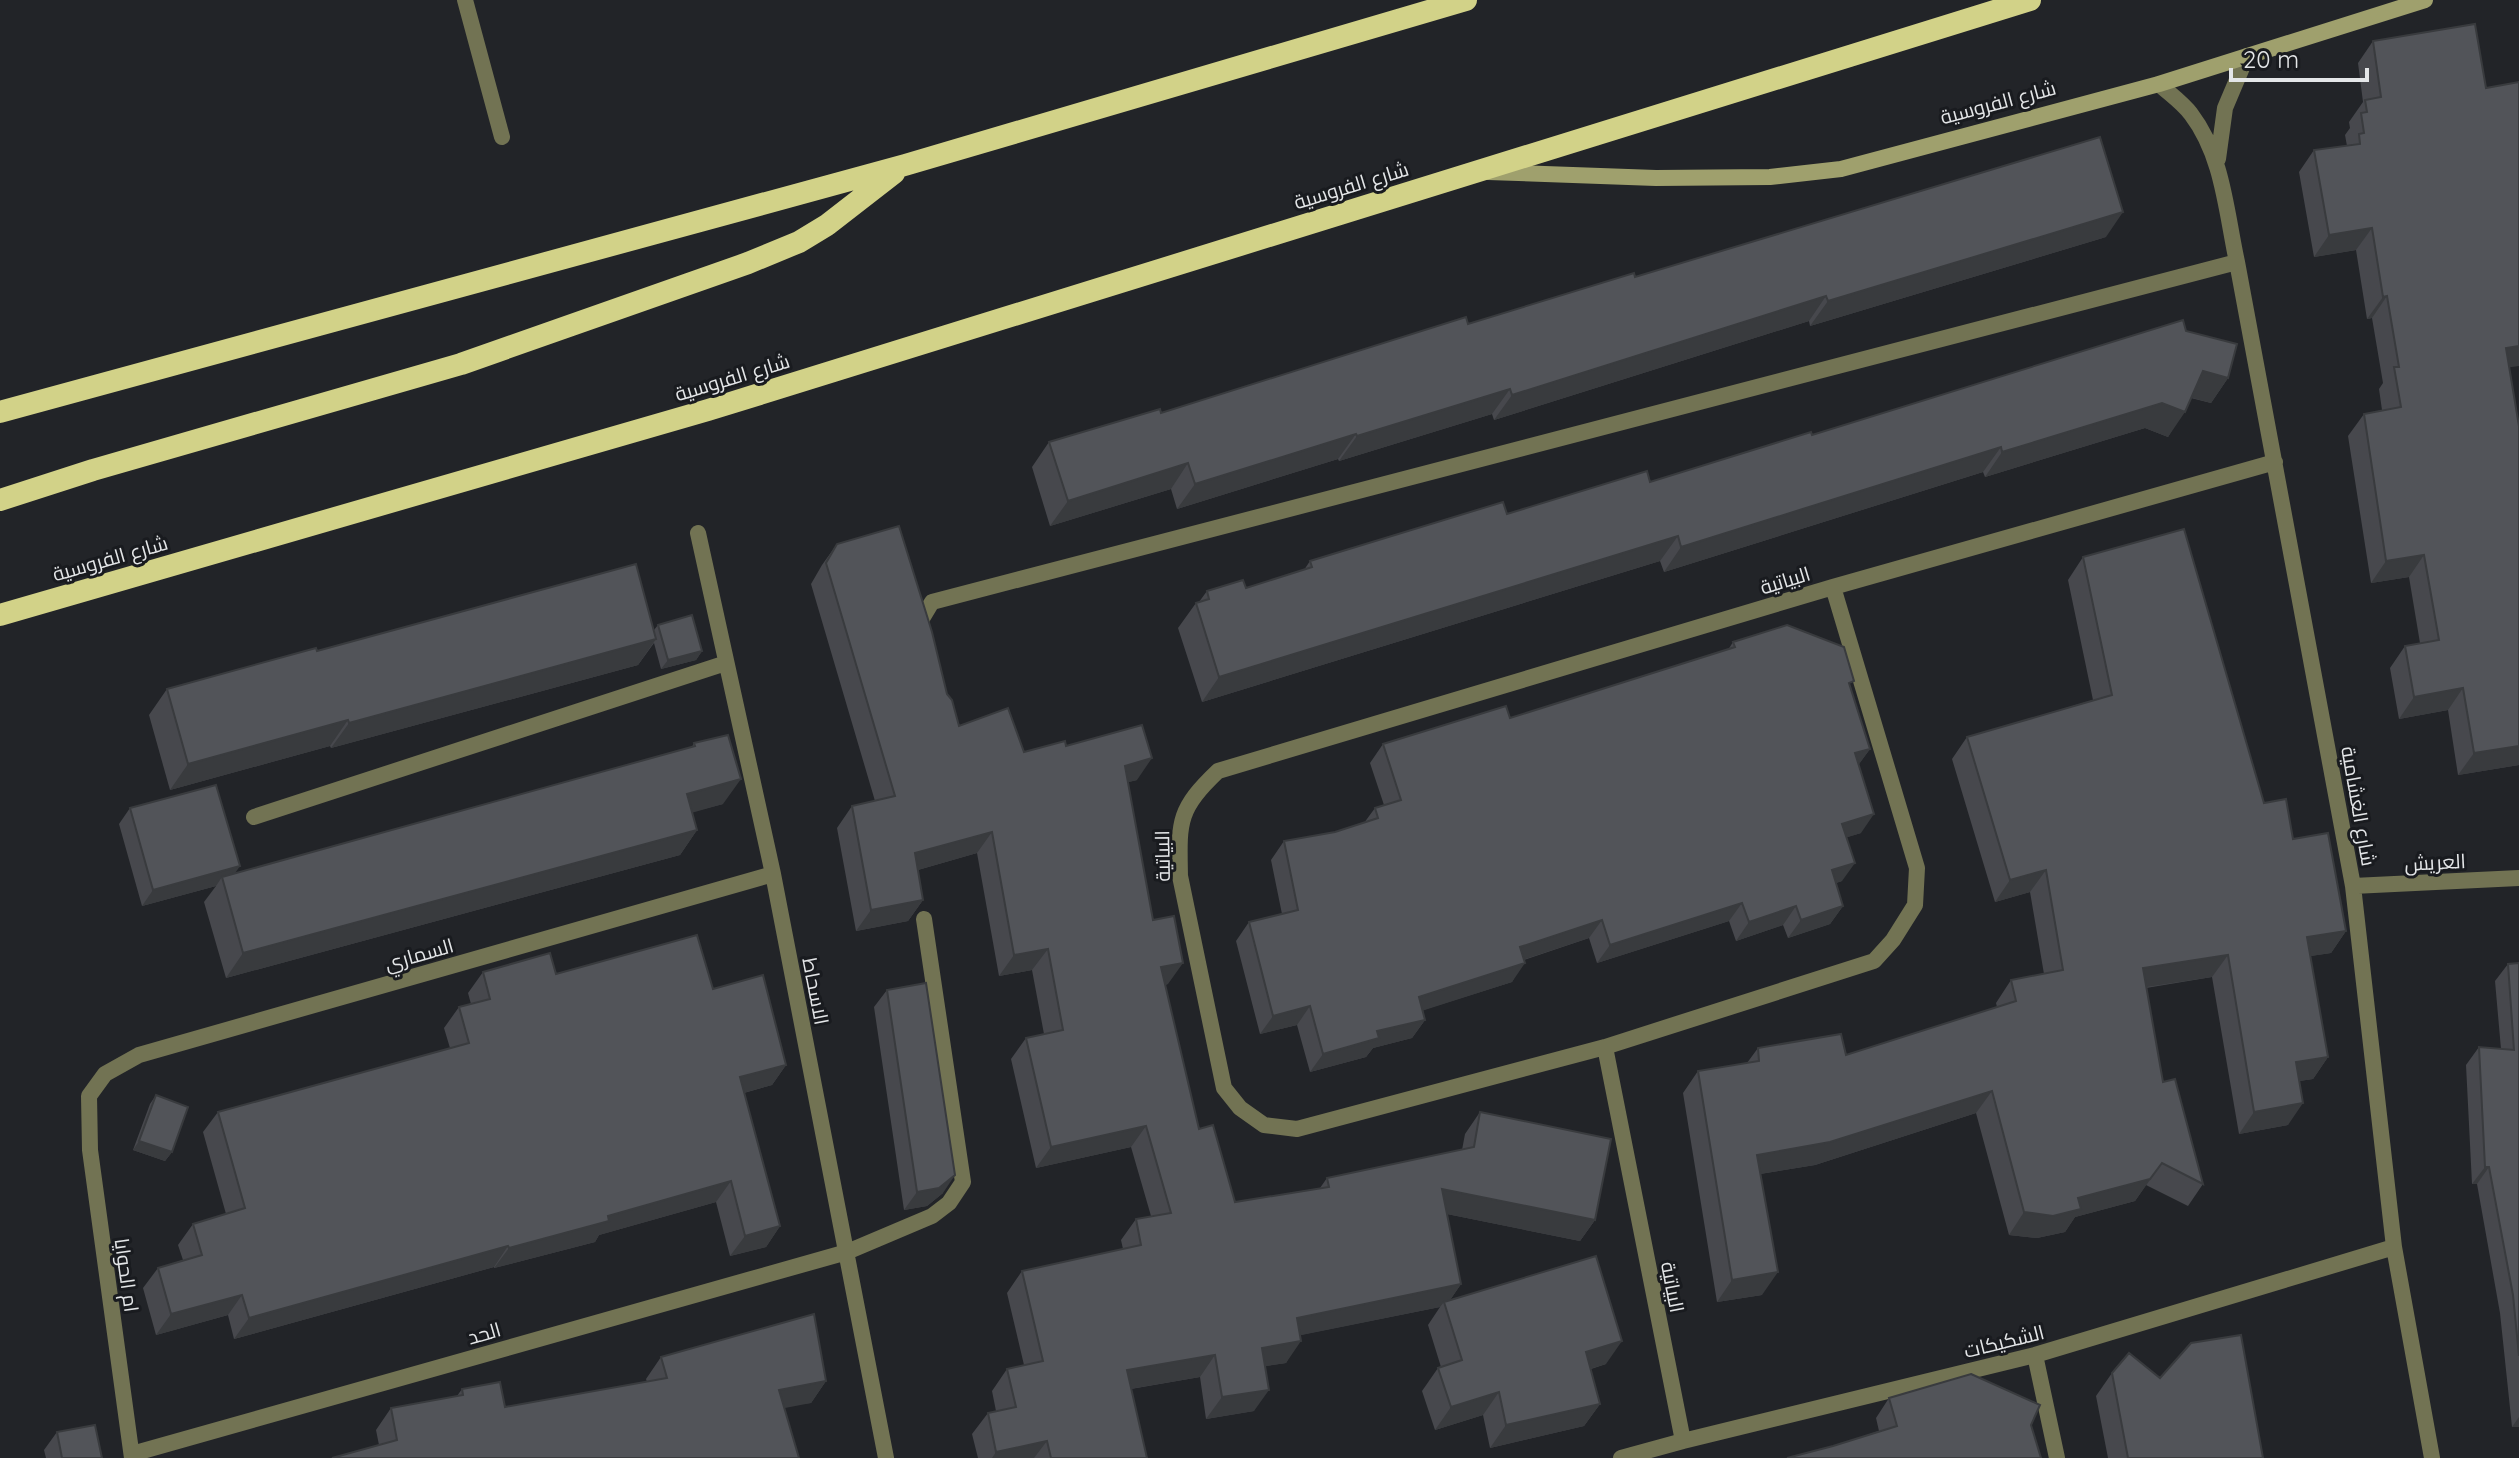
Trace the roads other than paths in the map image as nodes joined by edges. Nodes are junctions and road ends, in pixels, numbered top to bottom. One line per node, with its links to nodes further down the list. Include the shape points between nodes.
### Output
1 (465, 0): 7 (street)
2 (1466, 0): 8 (highway)
3 (2030, 0): 10 (highway, شارع الفروسية)
4 (2425, 0): 5 (main road, شارع الفروسية)
5 (2247, 56): 6 (main road, شارع الفروسية); 9 (street, شارع الغشامية, via 2225,108)
6 (2159, 84): 9 (street, شارع الغشامية, via 2189,111); 10 (main road, شارع الفروسية, via 1841,169 1770,177 1656,178)
7 (502, 137)
8 (905, 165): 12 (highway); 14 (highway, via 827,225 748,263 461,364)
9 (2217, 165): 11 (street, شارع الغشامية)
10 (1475, 172): 17 (highway, شارع الفروسية, via 708,410)
11 (2237, 262): 13 (street, شارع الغشامية); 18 (street, via 932,602 920,622)
12 (0, 412)
13 (2275, 462): 16 (street, البياتية); 23 (street, شارع الغشامية)
14 (0, 500)
15 (698, 533): 19 (street, الاسحاط)
16 (1833, 587): 25 (street, البياتية, via 1917,868 1915,905 1874,961); 25 (street, البياتية, via 1218,771 1182,816 1180,876 1224,1088 1264,1125 1297,1129)
17 (0, 615)
18 (927, 652)
19 (726, 663): 20 (street); 21 (street, الاسحاط)
20 (254, 817)
21 (773, 874): 26 (street, السماري, via 139,1055 105,1074); 28 (street, الاسحاط)
22 (2519, 878): 23 (street, العريش)
23 (2353, 886): 27 (street, شارع الغشامية)
24 (924, 919): 28 (street, الحد, via 963,1182 932,1216)
25 (1605, 1047): 30 (street, البياتية)
26 (89, 1096): 31 (street, ام الحوايا, via 90,1150)
27 (2394, 1247): 29 (street, الشكيكات); 35 (street, شارع الغشامية)
28 (847, 1252): 31 (street, الحد); 32 (street, الاسحاط)
29 (2035, 1355): 30 (street, الشكيكات); 34 (street)
30 (1683, 1441): 33 (street, الشكيكات)
31 (132, 1456)
32 (886, 1458)
33 (1621, 1458)
34 (2057, 1458)
35 (2432, 1458)

